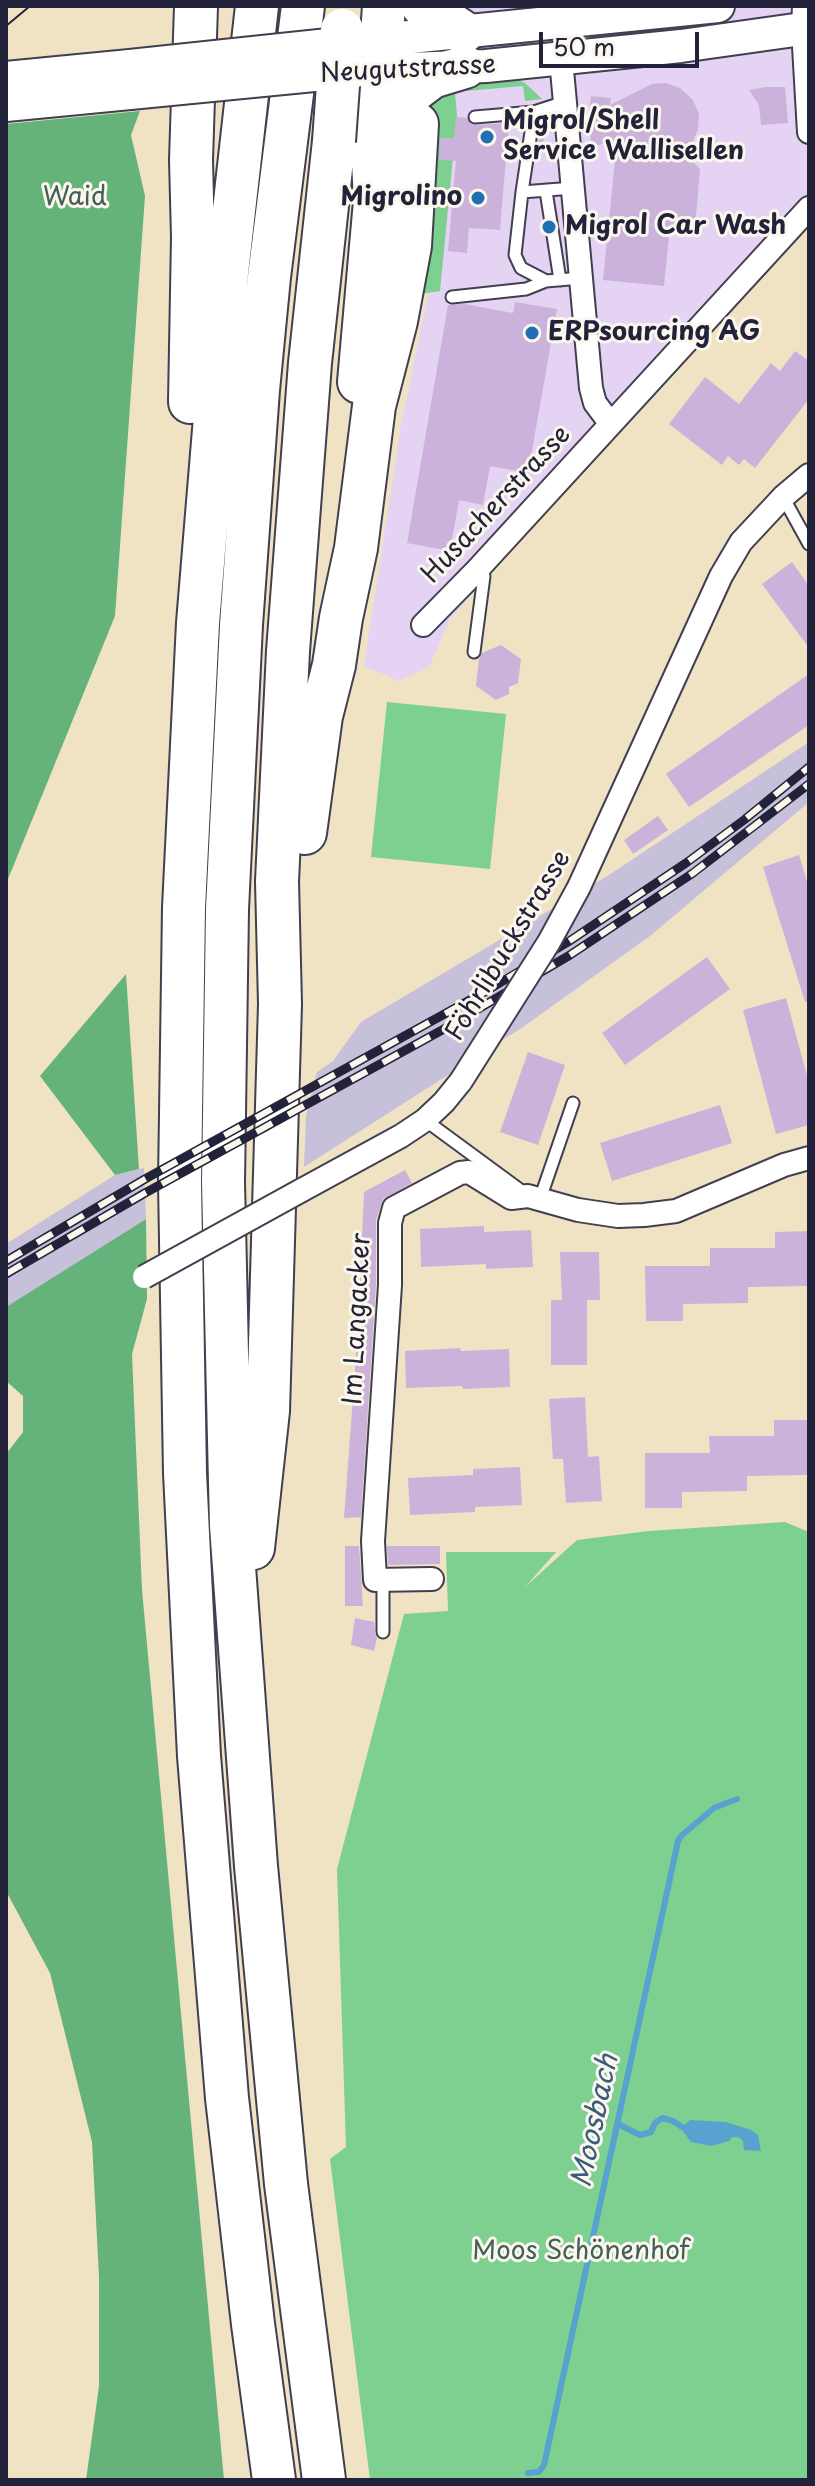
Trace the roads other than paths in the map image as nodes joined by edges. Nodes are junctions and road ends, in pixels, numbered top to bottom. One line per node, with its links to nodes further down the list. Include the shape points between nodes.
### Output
1 (196, 6): 34 (highway, via 189,388)
2 (257, 6): 34 (highway, via 224,301)
3 (303, 6): 46 (highway, via 256,418 228,896 225,1299 231,1526)
4 (423, 6): 10 (highway)
5 (718, 6): 7 (main road, Neugutstrasse)
6 (545, 19): 7 (main road, Neugutstrasse); 10 (main road, Neugutstrasse); 11 (main road)
7 (594, 19): 11 (main road)
8 (805, 21): 11 (main road, Neugutstrasse, via 681,46); 19 (street)
9 (366, 39): 10 (main road, Neugutstrasse); 13 (main road, Neugutstrasse, bridge); 23 (highway); 37 (highway, bridge, via 337,113 298,505 277,881)
10 (464, 49): 11 (main road, Neugutstrasse); 23 (highway, via 412,92 399,114)
11 (561, 59): 14 (street, Husacherstrasse)
12 (6, 78): 13 (main road, Neugutstrasse)
13 (130, 79): 15 (main road, Neugutstrasse)
14 (565, 102): 16 (lane); 20 (street, Husacherstrasse)
15 (6, 105)
16 (534, 112): 17 (lane); 22 (lane)
17 (475, 117)
18 (417, 124): 33 (highway, via 410,246 374,406 356,548)
19 (809, 132)
20 (573, 188): 21 (lane); 25 (street, Husacherstrasse)
21 (546, 191): 22 (lane); 25 (lane)
22 (522, 192): 26 (lane, via 517,263)
23 (375, 201): 33 (highway, via 342,542)
24 (809, 208): 28 (street, Husacherstrasse)
25 (570, 279): 26 (lane); 28 (street, Husacherstrasse, via 595,403)
26 (546, 281): 27 (lane, via 526,289)
27 (452, 297)
28 (610, 423): 32 (street, Husacherstrasse)
29 (809, 475): 30 (street, Föhrlibuckstrasse)
30 (783, 497): 31 (lane); 39 (street, Föhrlibuckstrasse, bridge, via 741,542 706,605 549,942 461,1081)
31 (809, 544)
32 (477, 570): 35 (street, Husacherstrasse); 36 (lane, via 484,576)
33 (341, 618): 37 (highway, via 321,716)
34 (198, 623): 47 (highway, via 181,1070 187,1527 200,1771 227,2098)
35 (423, 625)
36 (474, 652)
37 (280, 1004): 46 (highway, via 268,1411)
38 (573, 1103): 41 (lane)
39 (425, 1120): 41 (lane); 42 (street, Föhrlibuckstrasse, bridge)
40 (809, 1158): 41 (street, Im Langacker, via 676,1211 618,1216)
41 (534, 1198): 44 (street, Im Langacker, via 511,1198 469,1172 394,1208 373,1541 375,1580)
42 (144, 1277)
43 (432, 1579): 44 (street)
44 (383, 1581): 45 (lane)
45 (383, 1632)
46 (242, 1652): 48 (highway, via 276,2093)
47 (274, 2480)
48 (324, 2480)

